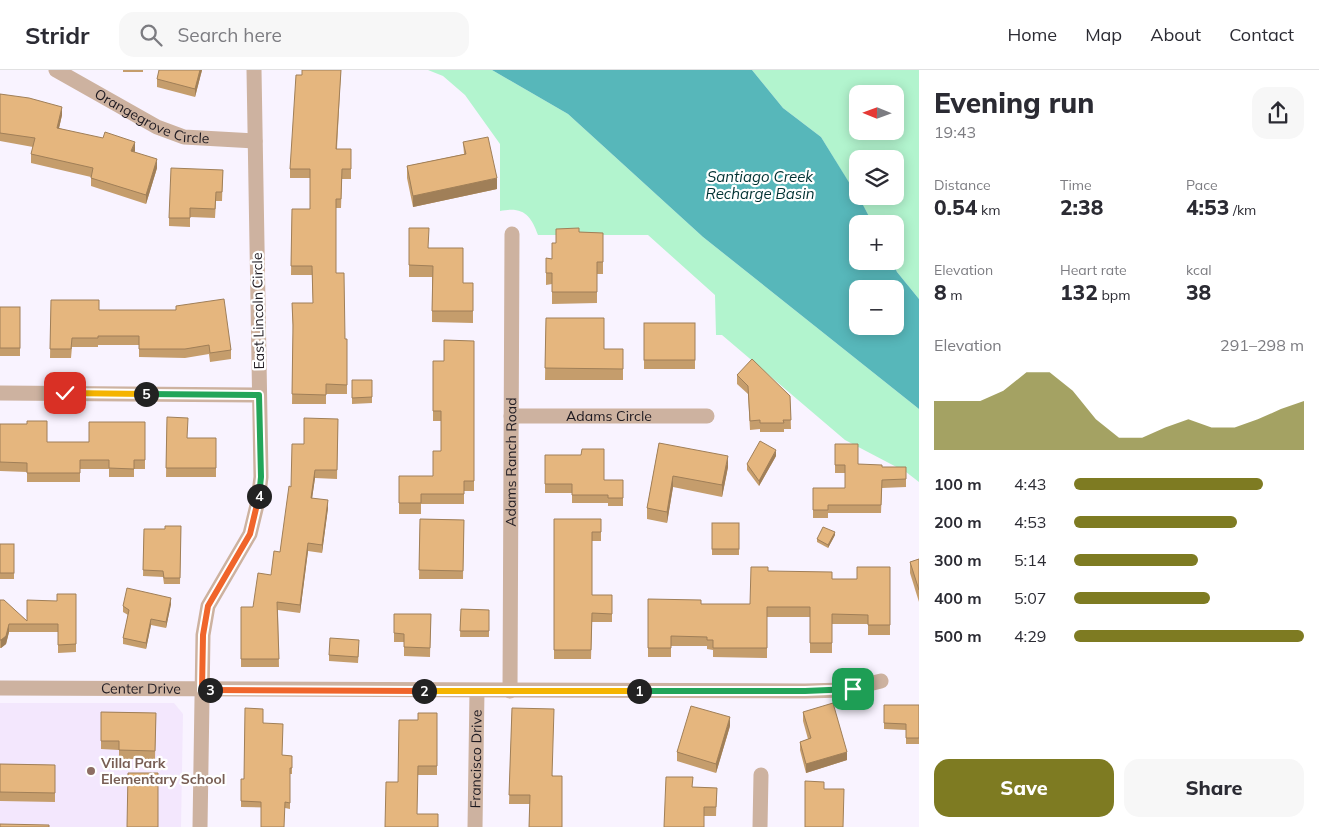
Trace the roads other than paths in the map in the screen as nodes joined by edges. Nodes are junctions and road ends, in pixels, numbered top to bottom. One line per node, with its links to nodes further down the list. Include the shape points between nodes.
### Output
1 (56, 70): 3 (street, Orangegrove Circle, via 157,127 184,137)
2 (254, 70): 3 (street, East Lincoln Circle)
3 (255, 141): 6 (street, East Lincoln Circle)
4 (512, 234): 7 (street, Adams Ranch Road)
5 (0, 393): 6 (street)
6 (259, 395): 11 (street, East Lincoln Circle, via 261,477 258,501 250,534 208,606 203,635)
7 (511, 416): 8 (street, Adams Circle); 13 (street, Adams Ranch Road)
8 (707, 416)
9 (881, 681): 13 (street, Center Drive, via 835,691)
10 (0, 688): 11 (street, Center Drive)
11 (202, 690): 12 (street, Center Drive); 15 (street, East Lincoln Circle)
12 (477, 691): 13 (street, Center Drive); 16 (street, Francisco Drive)
13 (510, 691)
14 (761, 775): 17 (street)
15 (200, 827)
16 (475, 827)
17 (760, 827)

